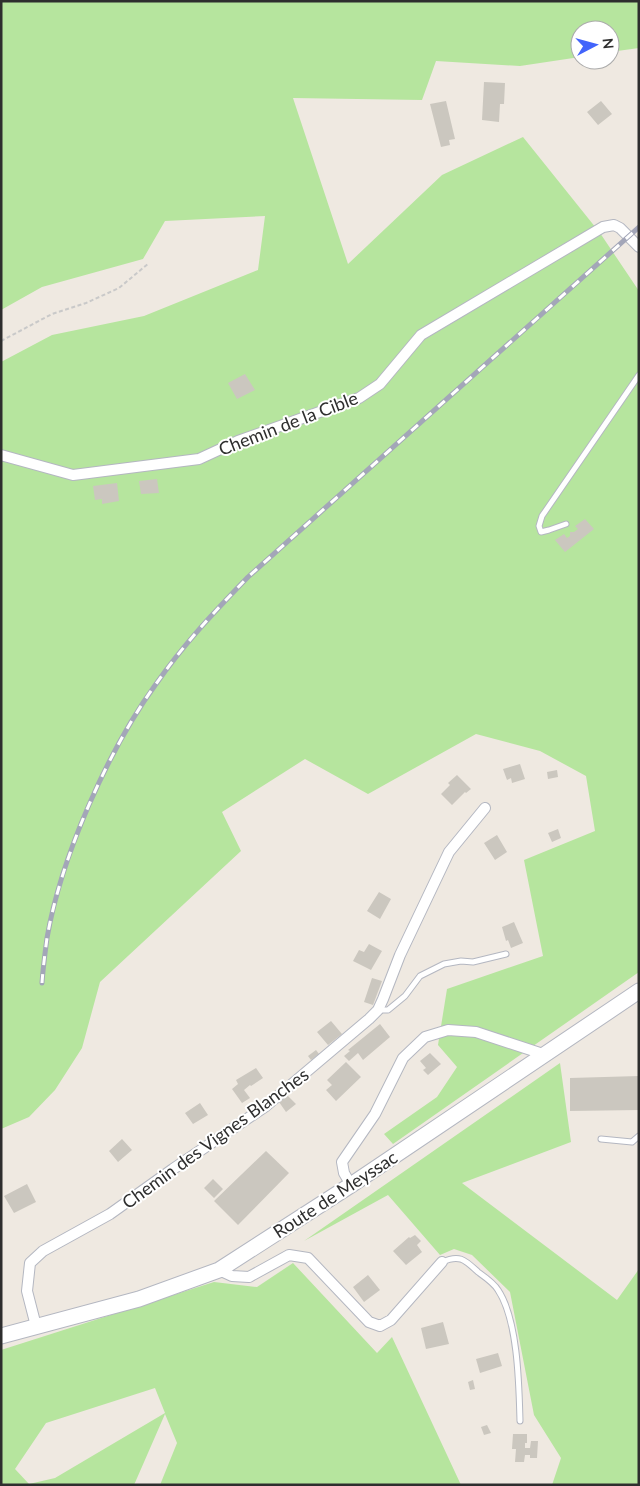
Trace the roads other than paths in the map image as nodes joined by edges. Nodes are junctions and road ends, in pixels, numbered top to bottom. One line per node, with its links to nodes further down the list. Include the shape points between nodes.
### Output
1 (639, 247): 3 (street, Chemin de la Cible, via 614,225 603,227 421,335 380,384 359,398 238,441 198,459 73,475)
2 (639, 375): 4 (lane, via 542,516 539,526 541,532)
3 (1, 455)
4 (566, 524)
5 (486, 808): 8 (street, Chemin des Vignes Blanches, via 449,852)
6 (506, 954): 8 (lane, via 473,962 461,960 444,964 420,976 405,996 388,1010)
7 (639, 991): 9 (main road, Route de Meyssac)
8 (378, 1010): 15 (street, Chemin des Vignes Blanches, via 266,1106 110,1214 44,1251 30,1263 27,1291)
9 (543, 1054): 12 (main road, Route de Meyssac); 12 (street, via 476,1032 448,1030 425,1037 403,1058 375,1114 342,1162)
10 (639, 1136): 11 (lane, via 632,1142)
11 (601, 1139)
12 (351, 1184): 14 (main road, Route de Meyssac)
13 (442, 1262): 14 (street, via 391,1320 380,1326 369,1322 308,1258 289,1255 249,1277 232,1276); 17 (lane, via 452,1258 466,1261 498,1289 508,1313 516,1358)
14 (218, 1270): 15 (main road, Route de Meyssac, via 139,1299)
15 (36, 1326): 16 (main road, Route de Meyssac)
16 (1, 1336)
17 (520, 1421)

